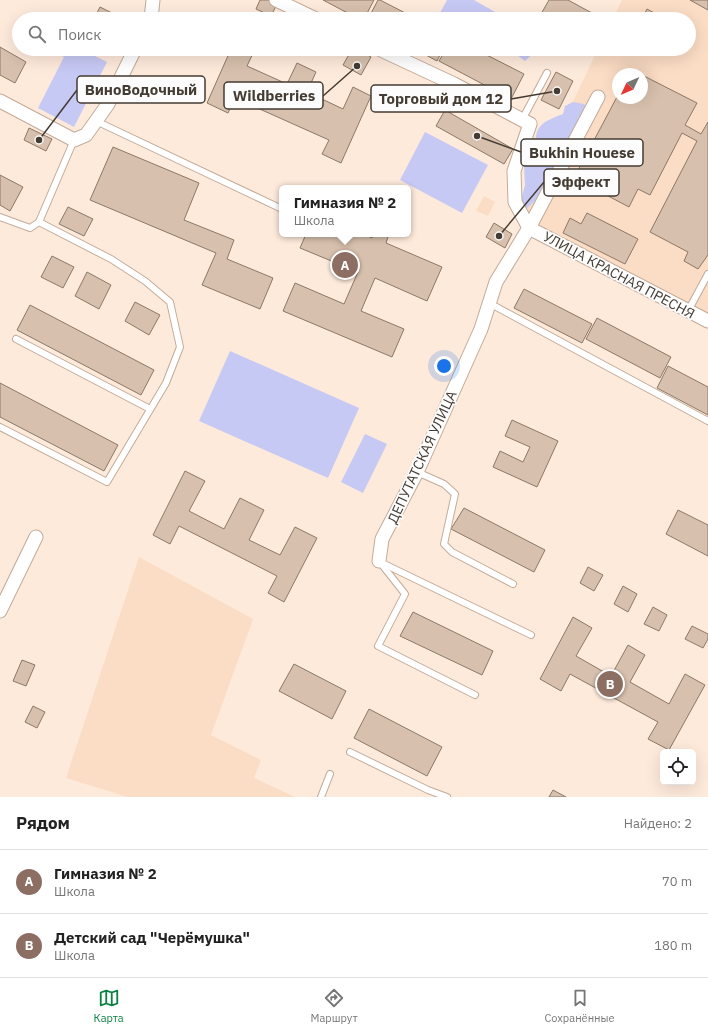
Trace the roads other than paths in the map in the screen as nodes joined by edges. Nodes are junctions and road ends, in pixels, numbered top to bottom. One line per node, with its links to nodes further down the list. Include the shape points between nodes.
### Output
1 (153, 0): 3 (street)
2 (276, 0): 4 (street)
3 (152, 12)
4 (301, 12)
5 (132, 56): 11 (street, via 108,104)
6 (394, 56): 10 (street)
7 (547, 73): 10 (lane)
8 (598, 97): 16 (street, ДЕПУТАТСКАЯ УЛИЦА)
9 (0, 101): 12 (street)
10 (522, 120): 16 (street, via 530,124 514,170 515,202)
11 (96, 121): 12 (street, via 86,135); 13 (lane)
12 (74, 140): 15 (lane)
13 (279, 208)
14 (0, 217): 15 (lane, via 30,228)
15 (39, 222): 22 (lane, via 111,259 145,281 170,302 180,347 166,383)
16 (529, 228): 18 (street, ДЕПУТАТСКАЯ УЛИЦА, via 496,282); 19 (street, УЛИЦА КРАСНАЯ ПРЕСНЯ)
17 (708, 274): 19 (lane)
18 (489, 303): 23 (lane); 25 (street, ДЕПУТАТСКАЯ УЛИЦА, via 481,329)
19 (688, 311): 20 (street, УЛИЦА КРАСНАЯ ПРЕСНЯ)
20 (708, 321)
21 (16, 339): 22 (lane)
22 (150, 409): 24 (lane, via 107,482)
23 (708, 421)
24 (0, 427)
25 (417, 472): 27 (street, ДЕПУТАТСКАЯ УЛИЦА, via 382,539); 28 (lane, via 444,484 455,494 444,544 452,552)
26 (36, 537): 29 (street)
27 (379, 561): 30 (lane); 31 (lane, via 405,594 378,646)
28 (514, 584)
29 (0, 611)
30 (531, 635)
31 (475, 695)
32 (350, 752): 35 (lane)
33 (330, 774): 34 (lane)
34 (321, 797)
35 (447, 797)

